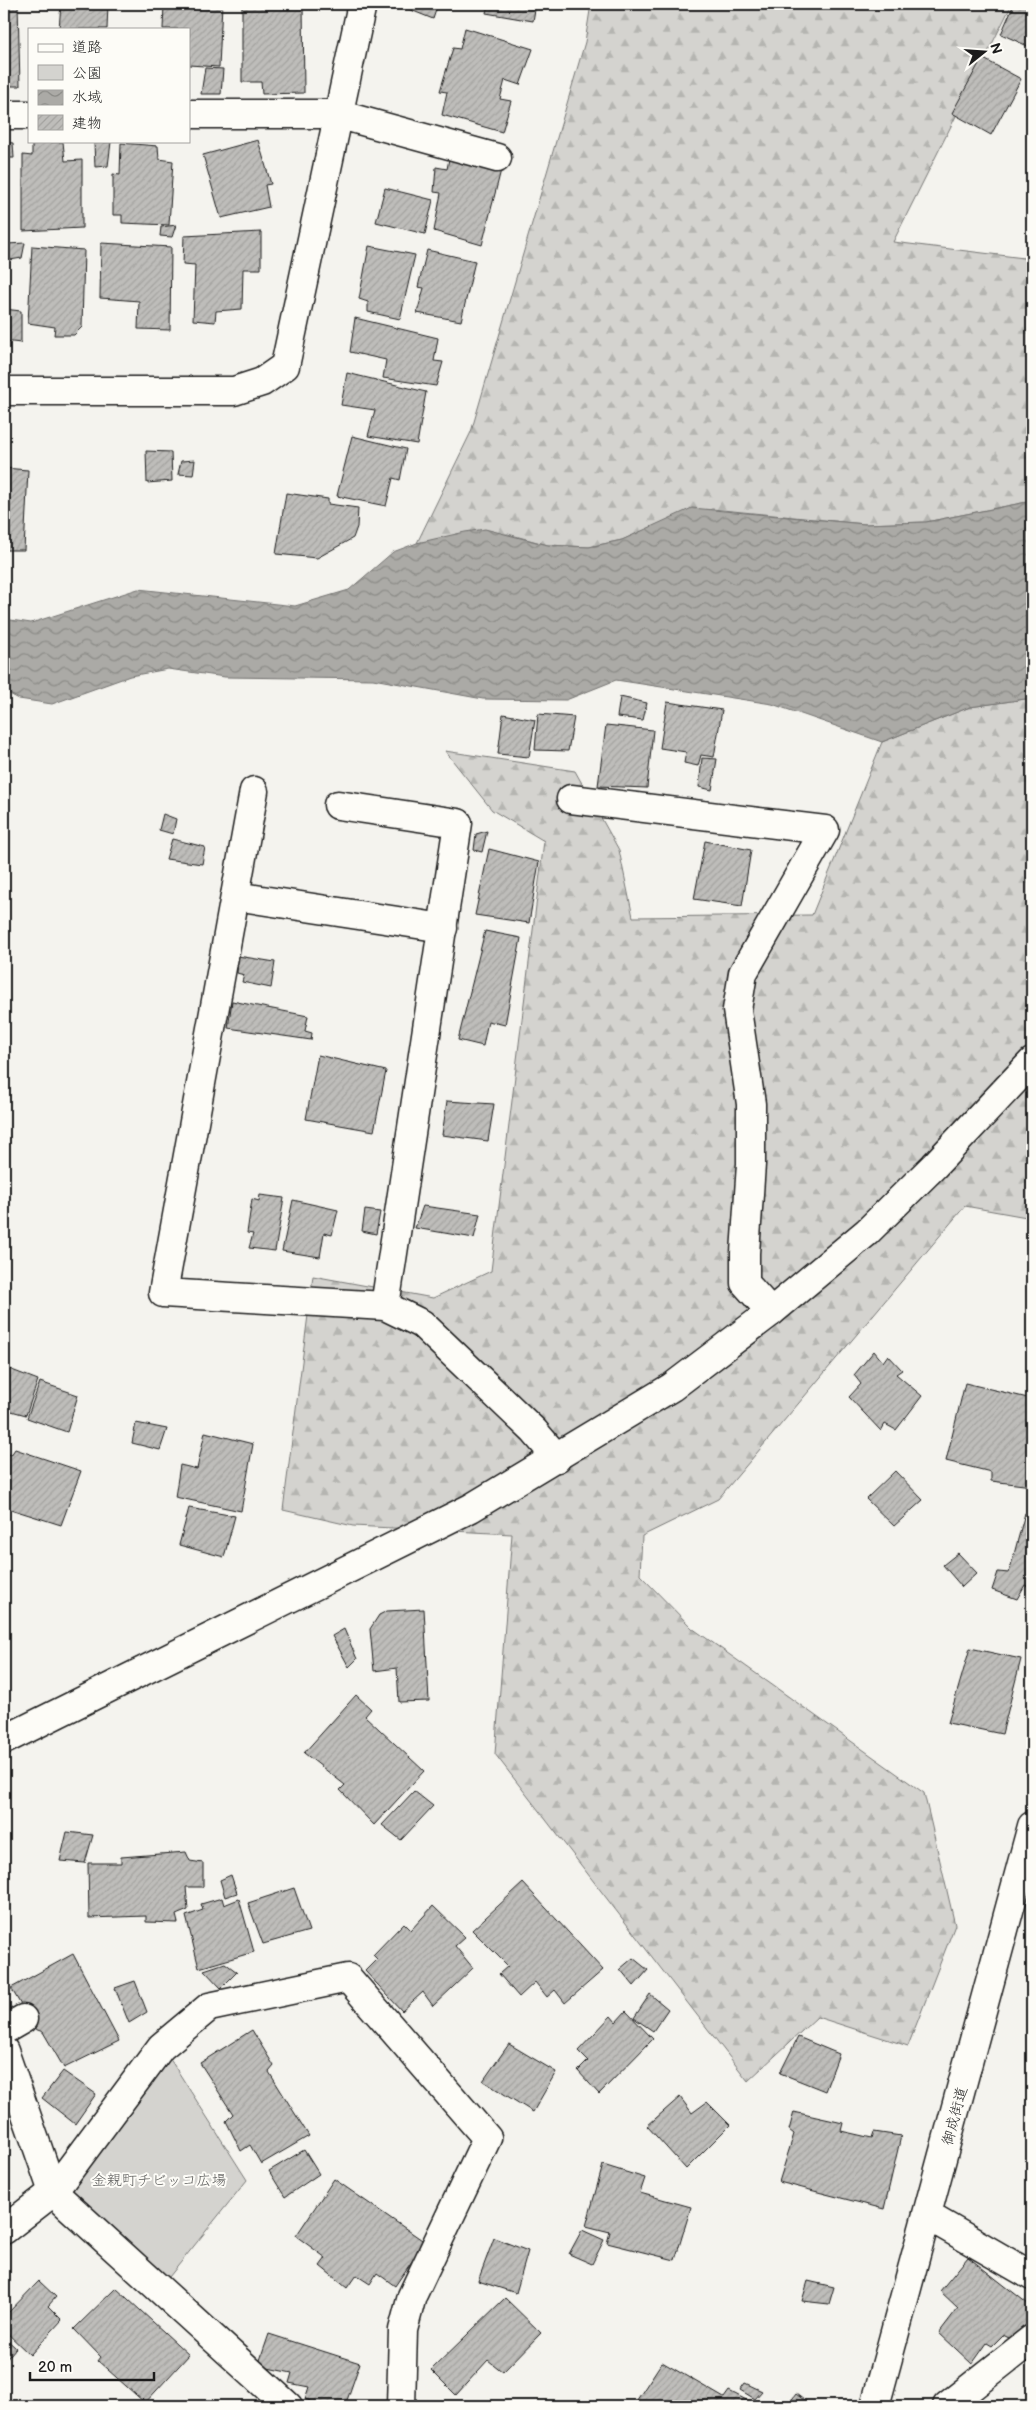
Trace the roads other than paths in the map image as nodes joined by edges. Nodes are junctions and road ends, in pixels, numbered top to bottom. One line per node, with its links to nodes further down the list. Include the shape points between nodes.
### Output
1 (362, 4): 3 (street)
2 (190, 114): 3 (street)
3 (337, 114): 6 (street); 7 (street, via 284,366 262,382 234,391)
4 (4, 115): 5 (street)
5 (28, 115)
6 (497, 158)
7 (4, 391)
8 (254, 791): 11 (street)
9 (570, 799): 15 (street, via 826,830 743,973 737,1010 751,1104 752,1164 745,1283)
10 (338, 805): 12 (street, via 458,824)
11 (235, 896): 12 (street); 14 (street, via 163,1292)
12 (443, 928): 14 (street)
13 (1032, 1062): 15 (street, via 867,1232)
14 (385, 1306): 16 (street, via 422,1324 534,1431)
15 (771, 1312): 16 (street, via 672,1387)
16 (557, 1458): 17 (street, via 471,1508)
17 (4, 1740)
18 (1032, 1826): 21 (street, 御成街道)
19 (4, 2050): 20 (street)
20 (53, 2192): 22 (street); 25 (street); 26 (street, via 162,2047 209,2007 348,1978 487,2138 412,2296 403,2330)
21 (928, 2216): 23 (street); 27 (street, 御成街道)
22 (4, 2230)
23 (1032, 2276)
24 (1032, 2339): 28 (street)
25 (288, 2406)
26 (401, 2406)
27 (875, 2406)
28 (947, 2406)

